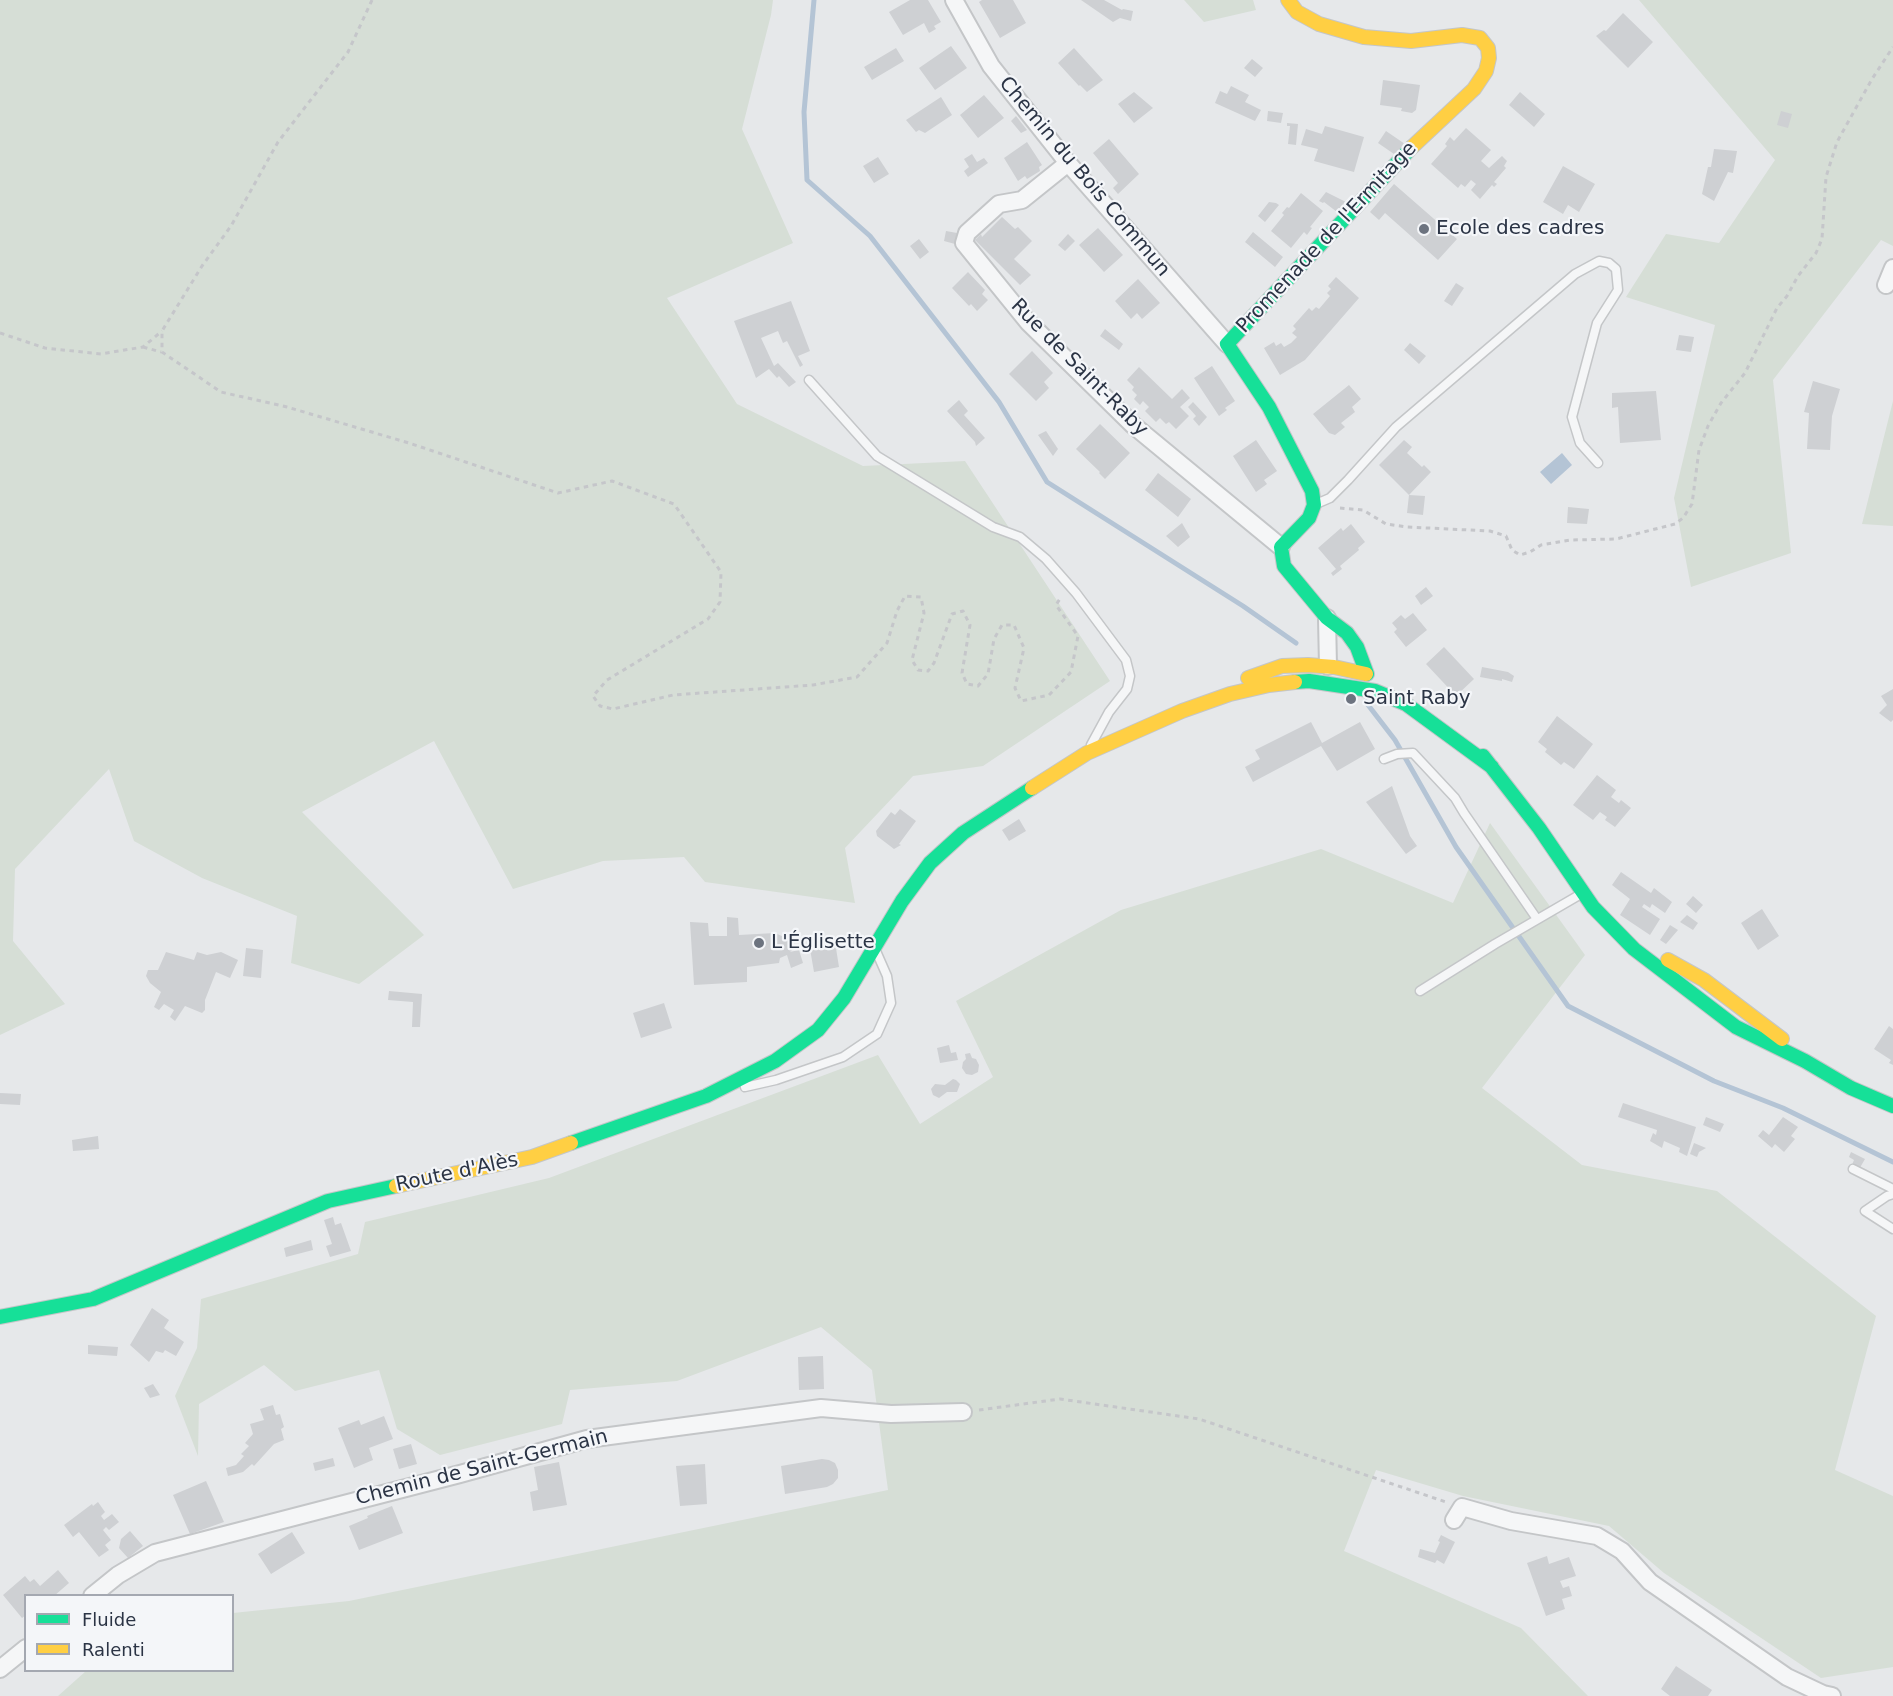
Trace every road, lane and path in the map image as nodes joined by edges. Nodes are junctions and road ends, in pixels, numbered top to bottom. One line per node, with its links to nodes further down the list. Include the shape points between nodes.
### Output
1 (372, 0): 8 (path, via 348,52 278,142 231,226)
2 (954, 0): 5 (street, Chemin du Bois Commun, via 991,66)
3 (1288, 0): 10 (main road, Promenade de l'Ermitage, via 1297,12 1318,24 1364,37 1411,41 1462,35 1480,38 1488,48 1489,58 1474,89 1399,159)
4 (1893, 46): 15 (path, via 1836,142 1826,177 1822,239 1816,253 1776,308 1745,373 1708,426 1699,450 1692,504 1683,518 1675,524 1616,539 1570,540 1541,545 1520,555 1512,550 1506,536 1490,531 1386,524 1363,510)
5 (1068, 163): 10 (street, Chemin du Bois Commun); 16 (street, Rue de Saint-Raby, via 1022,200 999,204 967,233 964,243 1028,322 1133,425)
6 (1893, 268): 7 (street)
7 (1886, 285)
8 (162, 331): 11 (path); 12 (path)
9 (0, 333): 11 (path, via 45,348 101,354)
10 (1227, 344): 15 (main road, Promenade de l'Ermitage, via 1269,407 1312,491)
11 (143, 347): 12 (path)
12 (162, 352): 17 (path, via 221,393 287,407 558,493 612,481 674,504 721,572 720,602 708,619 607,680 593,696 600,706 613,709 673,695 813,686 857,677 886,644 905,597 921,597 924,613 912,660 918,670 928,671 952,614 963,611 970,625 962,673 967,684 978,686 988,674 994,639 1002,625 1014,625 1024,648 1015,688 1021,701 1049,695 1071,672 1078,636 1056,605)
13 (809, 380): 17 (lane, via 877,456 993,527 1020,537)
14 (1598, 463): 15 (lane, via 1580,443 1572,417 1597,323 1618,290 1616,269 1599,261 1575,274 1537,306 1396,427 1330,498)
15 (1314, 505): 16 (main road, via 1309,518)
16 (1281, 547): 18 (main road, via 1284,566)
17 (1070, 587): 22 (lane, via 1126,660 1130,676 1127,689 1109,712)
18 (1327, 618): 19 (street); 20 (main road, via 1347,633 1357,647)
19 (1328, 666): 20 (main road); 21 (main road, via 1282,666 1202,695)
20 (1367, 674): 24 (main road, via 1411,692 1460,731)
21 (1182, 711): 22 (main road, Route d'Alès); 24 (main road, via 1269,685 1309,681 1344,685 1375,691 1406,704)
22 (1087, 753): 28 (main road, Route d'Alès, via 963,833 930,863)
23 (1384, 759): 26 (lane, via 1413,753 1455,798)
24 (1492, 767): 25 (main road)
25 (1584, 893): 26 (lane); 27 (main road)
26 (1534, 921): 29 (lane)
27 (1621, 934): 30 (main road, via 1712,985); 30 (main road, via 1634,949 1736,1027)
28 (872, 952): 31 (main road, Route d'Alès, via 844,998 818,1030 775,1061); 31 (lane, via 887,976 891,1003 877,1034 832,1061 776,1080)
29 (1419, 992)
30 (1805, 1061): 32 (main road, via 1851,1088)
31 (706, 1096): 37 (main road, Route d'Alès, via 532,1157 328,1201 93,1299)
32 (1893, 1106)
33 (1853, 1169): 34 (lane)
34 (1893, 1189)
35 (1893, 1194): 36 (lane, via 1865,1211)
36 (1893, 1229)
37 (0, 1317)
38 (963, 1412): 39 (path, via 1060,1399 1199,1419); 40 (street, Chemin de Saint-Germain, via 891,1414 821,1408 587,1439 155,1553 117,1575)
39 (1458, 1513): 43 (street, via 1597,1536 1622,1551 1650,1582 1787,1677)
40 (94, 1594)
41 (24, 1650): 42 (street)
42 (0, 1669)
43 (1832, 1696)

